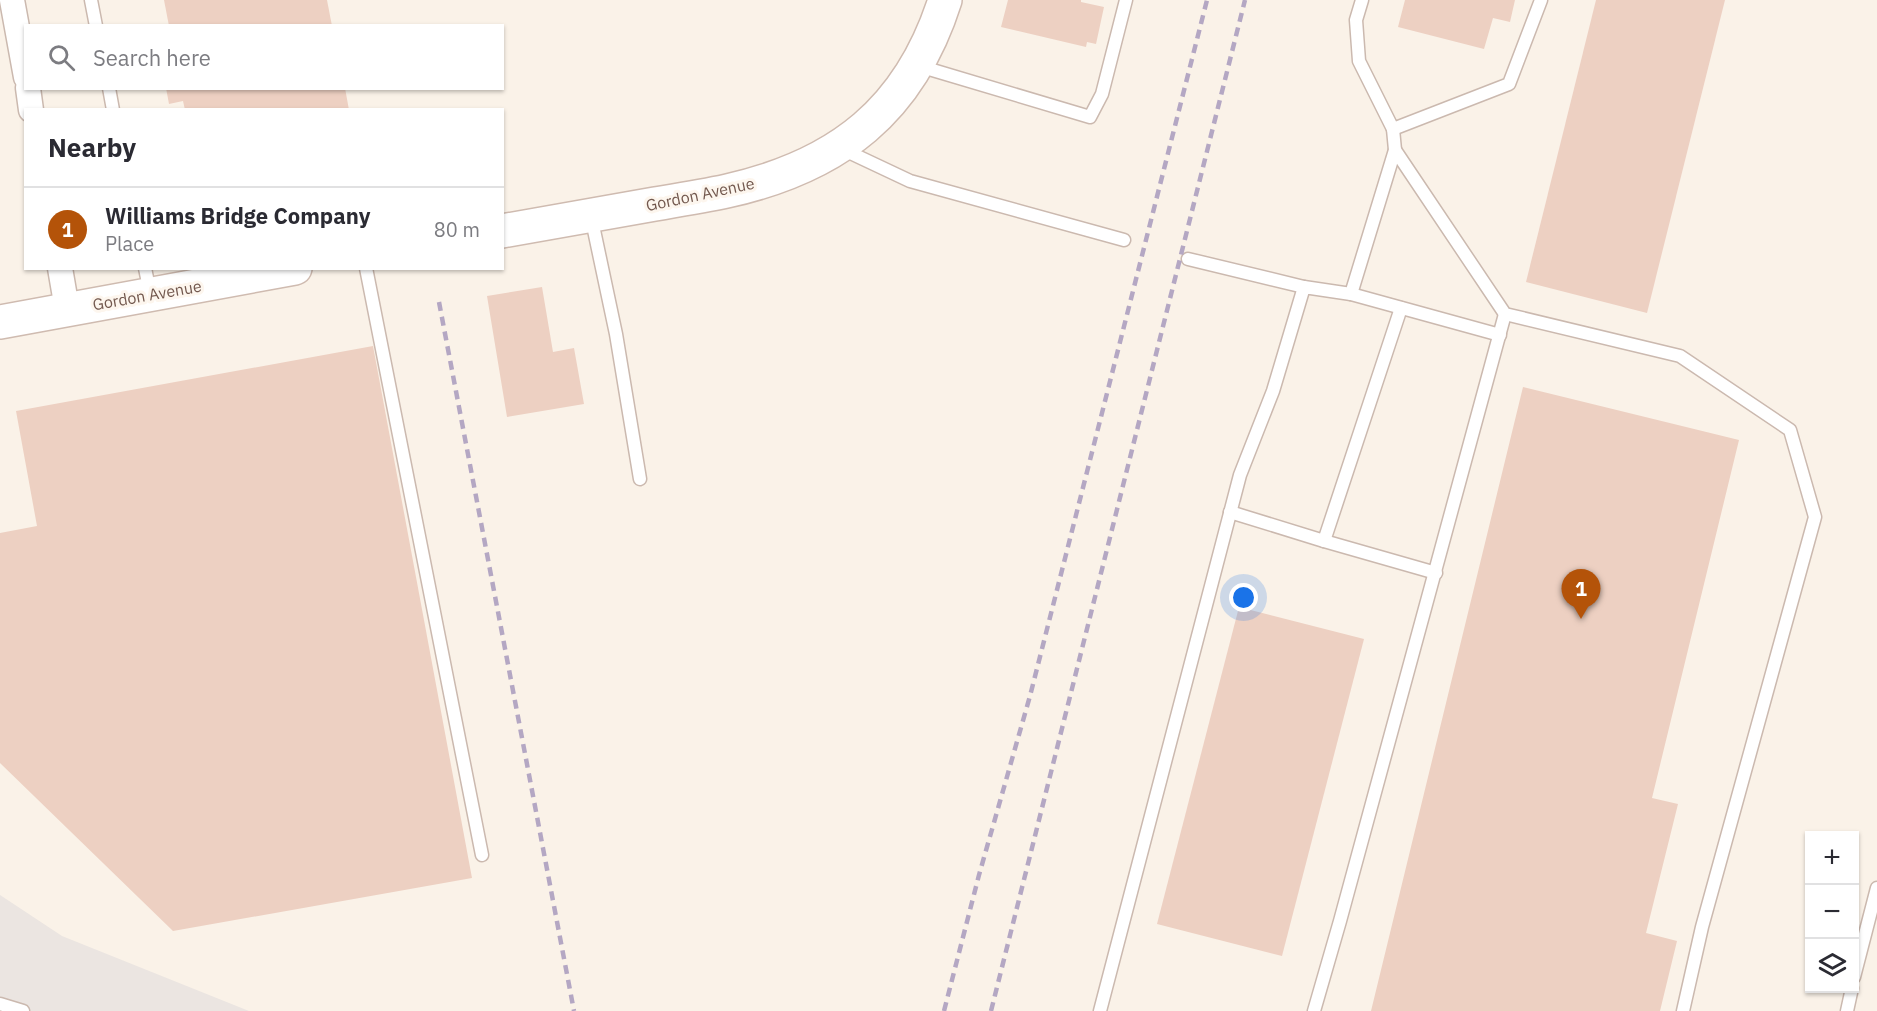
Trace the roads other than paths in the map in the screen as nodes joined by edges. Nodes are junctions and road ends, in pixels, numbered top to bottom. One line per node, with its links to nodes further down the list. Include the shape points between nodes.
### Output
1 (91, 0): 7 (lane)
2 (945, 0): 9 (street, Gordon Avenue, via 932,37)
3 (1126, 0): 9 (lane, via 1102,94 1090,117)
4 (1362, 0): 14 (lane, via 1356,20 1359,61)
5 (1541, 0): 14 (lane, via 1509,84)
6 (8, 3): 8 (street)
7 (96, 24)
8 (24, 69)
9 (910, 76): 15 (street, Gordon Avenue, via 871,122)
10 (28, 90): 12 (street)
11 (109, 90): 13 (lane)
12 (31, 108)
13 (113, 108)
14 (1393, 129): 16 (lane)
15 (839, 148): 17 (street, Gordon Avenue, via 790,171 727,191); 19 (lane, via 910,181)
16 (1395, 150): 26 (lane); 29 (lane)
17 (591, 215): 18 (street, Gordon Avenue); 32 (lane)
18 (504, 231)
19 (1124, 240)
20 (1188, 259): 25 (lane)
21 (60, 270): 28 (street)
22 (272, 270): 24 (street, Gordon Avenue)
23 (366, 270): 36 (lane)
24 (148, 281): 28 (street, Gordon Avenue)
25 (1304, 287): 26 (lane); 33 (lane)
26 (1351, 294): 27 (lane)
27 (1401, 308): 31 (lane); 34 (lane)
28 (67, 309): 30 (street, Gordon Avenue)
29 (1506, 314): 31 (lane); 44 (lane, via 1680,356 1790,430 1815,517 1702,927)
30 (0, 322)
31 (1500, 335): 35 (lane)
32 (640, 479)
33 (1230, 512): 34 (lane); 42 (lane)
34 (1324, 541): 35 (lane)
35 (1436, 573): 43 (lane)
36 (482, 855)
37 (1877, 888): 38 (lane)
38 (1859, 958)
39 (1851, 993): 45 (lane)
40 (0, 1004): 41 (lane)
41 (23, 1011)
42 (1100, 1011)
43 (1314, 1011)
44 (1683, 1011)
45 (1847, 1011)

